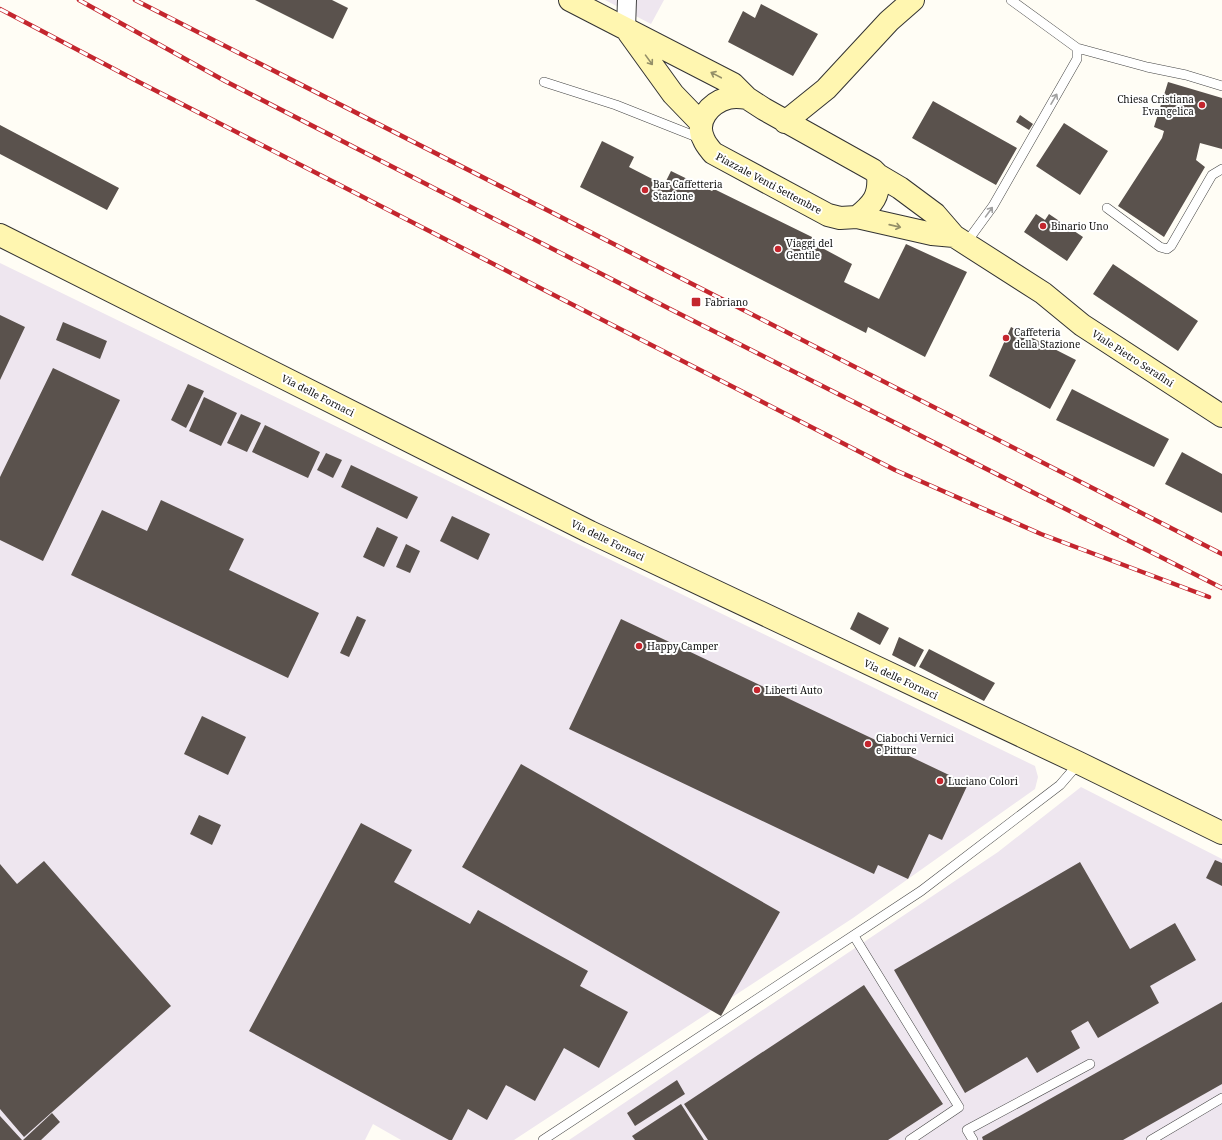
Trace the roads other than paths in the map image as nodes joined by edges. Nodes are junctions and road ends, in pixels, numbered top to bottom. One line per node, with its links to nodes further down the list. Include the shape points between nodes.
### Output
1 (570, 0): 5 (street)
2 (627, 0): 5 (street)
3 (913, 0): 9 (street, via 889,21)
4 (1011, 0): 6 (lane)
5 (626, 28): 10 (street, one-way to 5, via 733,84); 12 (street, Piazzale Venti Settembre, one-way to 12)
6 (1077, 48): 8 (lane); 19 (lane, one-way to 6, via 993,206 1076,59)
7 (544, 82): 12 (lane)
8 (1222, 86)
9 (826, 89): 11 (street); 13 (street, via 815,122)
10 (747, 98): 11 (street); 12 (street, via 736,96 719,101 705,114)
11 (785, 122): 13 (street)
12 (702, 131): 17 (street, Piazzale Venti Settembre, via 713,153 828,215 840,218)
13 (816, 139): 15 (street)
14 (1222, 168): 16 (lane, via 1212,175 1167,249 1160,247)
15 (878, 175): 17 (street, via 876,198 868,209); 19 (street, via 934,214)
16 (1107, 208)
17 (857, 217): 19 (street, Piazzale Venti Settembre, one-way to 19)
18 (0, 235): 21 (street, Via delle Fornaci, via 590,532)
19 (960, 240): 20 (street, Viale Pietro Serafini)
20 (1222, 416)
21 (1078, 763): 22 (street, Via delle Fornaci); 23 (lane, via 1060,785 922,891)
22 (1222, 833)
23 (854, 936): 26 (lane); 27 (lane, via 959,1107)
24 (1090, 1064): 28 (lane, via 967,1130)
25 (1222, 1098): 29 (lane)
26 (544, 1140)
27 (910, 1140)
28 (973, 1140)
29 (1150, 1140)

